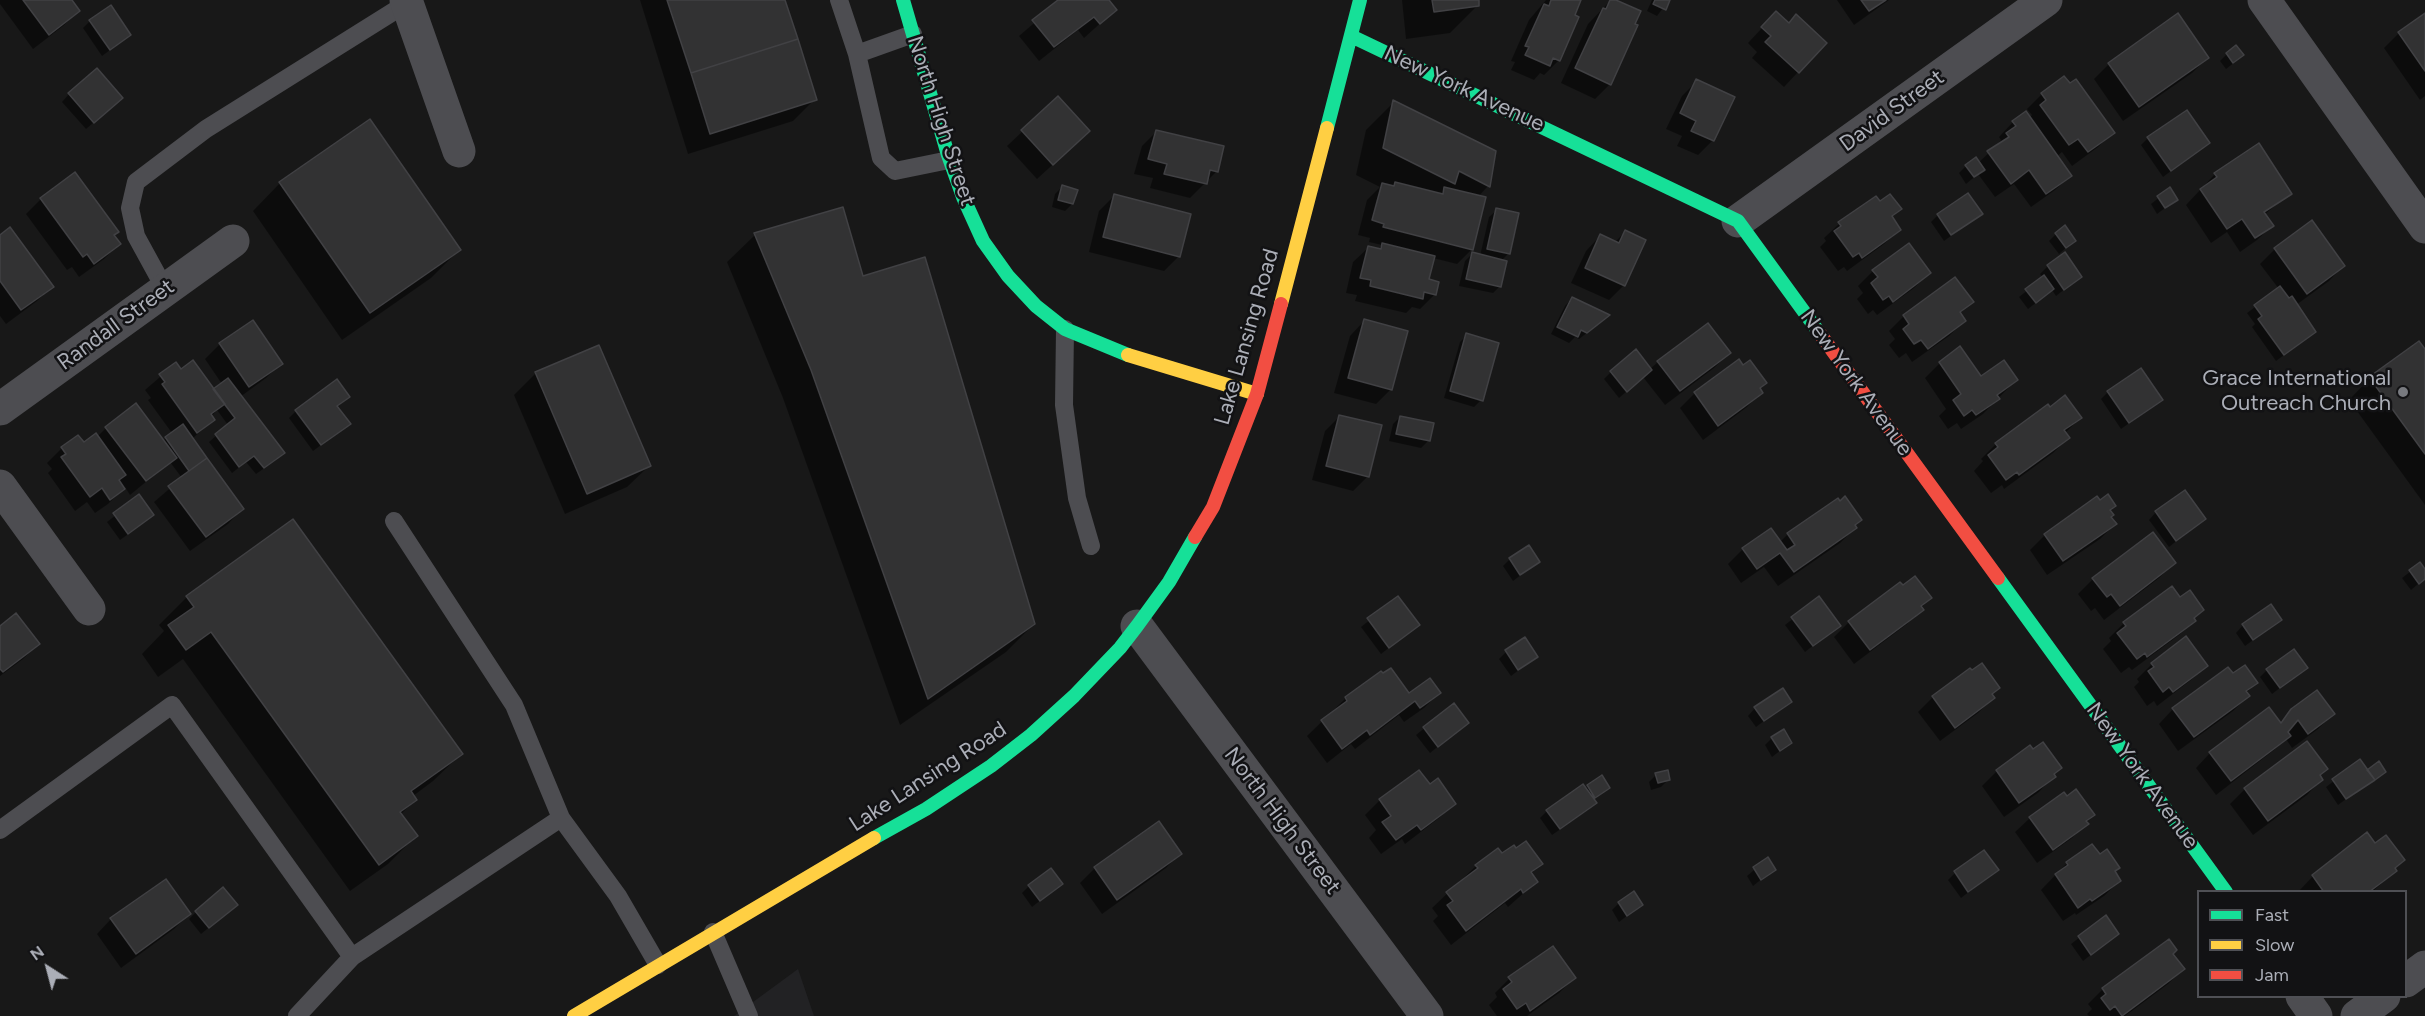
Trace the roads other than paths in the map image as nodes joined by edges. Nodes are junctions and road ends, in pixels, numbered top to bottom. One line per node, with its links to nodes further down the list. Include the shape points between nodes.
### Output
1 (839, 0): 9 (lane)
2 (903, 0): 7 (street, North High Street)
3 (1360, 0): 8 (street, Lake Lansing Road)
4 (2046, 0): 12 (street, David Street)
5 (2264, 0): 13 (street)
6 (407, 2): 10 (street); 15 (lane, via 206,129 136,182 130,208 136,236)
7 (913, 34): 9 (lane); 11 (street, North High Street)
8 (1351, 36): 12 (street, New York Avenue); 17 (street, Lake Lansing Road)
9 (857, 54): 11 (lane, via 882,158 896,171)
10 (459, 151)
11 (949, 160): 16 (street, North High Street, via 983,241 1036,306)
12 (1738, 221): 26 (street, New York Avenue)
13 (2425, 227)
14 (233, 241): 15 (street, Randall Street)
15 (165, 289): 18 (street, Randall Street)
16 (1065, 328): 17 (street, North High Street, via 1124,354); 21 (lane, via 1064,405 1077,498)
17 (1257, 394): 23 (street, Lake Lansing Road, via 1213,507 1169,582)
18 (0, 409)
19 (0, 486): 22 (street)
20 (394, 521): 24 (lane, via 514,705)
21 (1091, 546)
22 (88, 609)
23 (1137, 626): 27 (street, Lake Lansing Road, via 1074,696 991,766 926,809); 37 (street, North High Street)
24 (561, 818): 28 (lane); 29 (lane, via 618,896)
25 (0, 830): 28 (lane, via 172,705)
26 (2225, 890)
27 (712, 932): 29 (street, Lake Lansing Road); 36 (lane)
28 (352, 957): 34 (lane)
29 (658, 965): 35 (street, Lake Lansing Road)
30 (2425, 967): 31 (street)
31 (2407, 980)
32 (2303, 998): 38 (street)
33 (2381, 998): 39 (street)
34 (297, 1016)
35 (574, 1016)
36 (749, 1016)
37 (1427, 1016)
38 (2316, 1016)
39 (2357, 1016)

